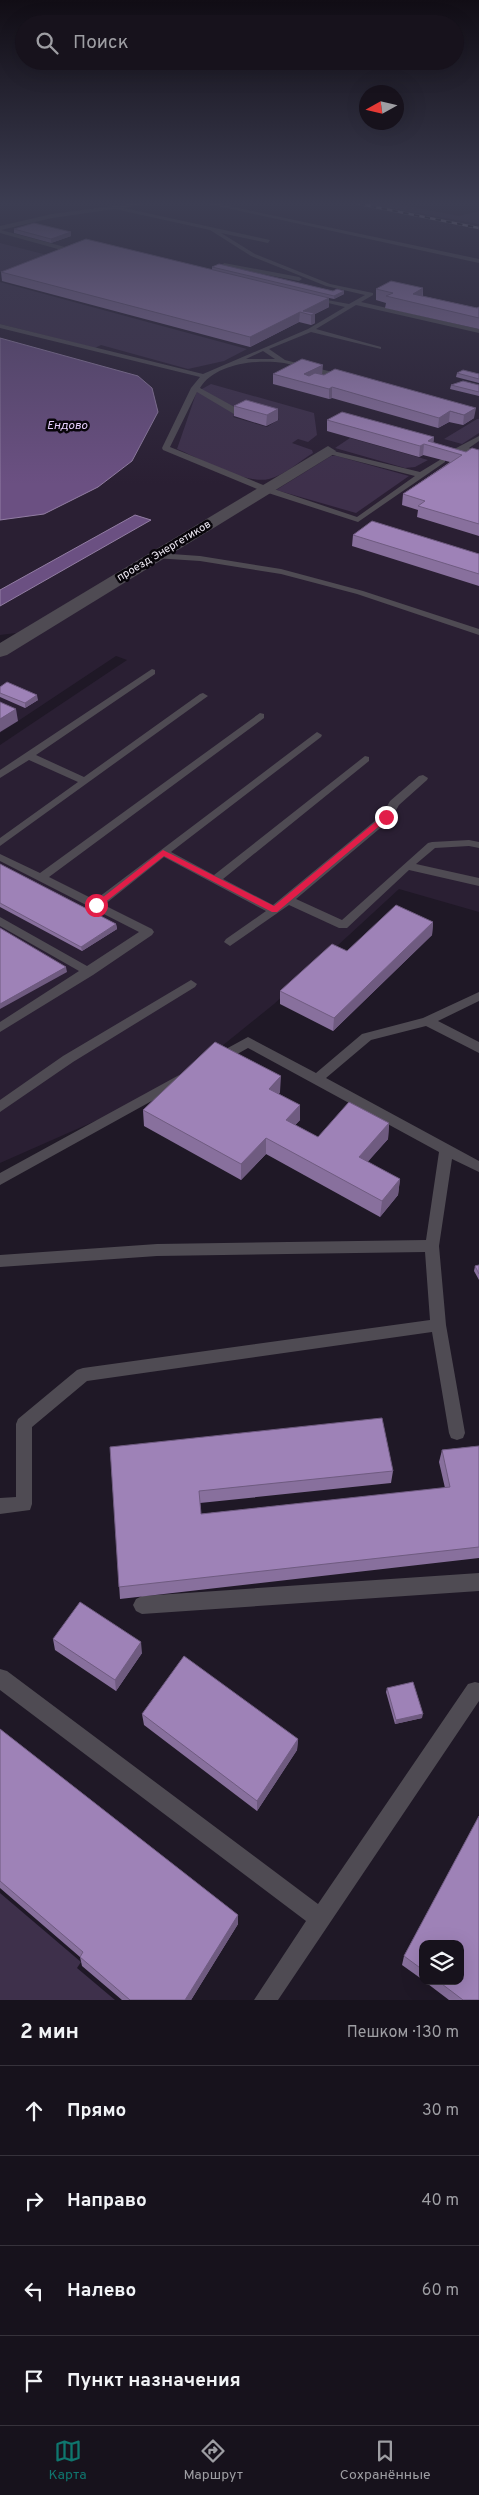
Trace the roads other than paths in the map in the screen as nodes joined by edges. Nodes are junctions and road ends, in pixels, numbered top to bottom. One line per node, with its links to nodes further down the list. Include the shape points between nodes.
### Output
1 (314, 297): 3 (lane)
2 (364, 297): 3 (lane)
3 (352, 304): 5 (lane); 6 (lane)
4 (0, 326): 11 (lane)
5 (310, 330): 7 (lane); 8 (lane)
6 (479, 331)
7 (379, 348)
8 (264, 349): 9 (lane); 10 (lane)
9 (237, 360): 10 (lane); 11 (lane)
10 (283, 361): 12 (lane)
11 (204, 376): 13 (lane)
12 (357, 380)
13 (195, 388): 14 (lane); 20 (lane, via 166,448)
14 (237, 412)
15 (479, 438): 16 (lane)
16 (463, 449): 18 (lane); 19 (lane)
17 (328, 450): 19 (lane); 20 (street, проезд Энергетиков)
18 (479, 454)
19 (421, 475): 21 (lane)
20 (265, 490): 21 (lane); 23 (street, проезд Энергетиков)
21 (358, 520): 22 (lane)
22 (367, 523)
23 (157, 556): 24 (lane, via 244,562 294,573 360,591); 25 (street, проезд Энергетиков)
24 (479, 632)
25 (0, 651)
26 (152, 672): 30 (lane)
27 (203, 696): 34 (lane)
28 (260, 716): 41 (lane)
29 (317, 735): 38 (lane)
30 (29, 756): 32 (lane); 34 (lane)
31 (365, 759): 42 (lane)
32 (0, 776)
33 (423, 778): 44 (lane, via 394,803 386,817)
34 (85, 781): 36 (lane)
35 (479, 834): 37 (lane)
36 (0, 843)
37 (474, 844): 40 (lane, via 432,845)
38 (163, 852): 42 (lane); 45 (lane)
39 (0, 857): 41 (lane)
40 (407, 866): 43 (lane); 44 (lane, via 343,925)
41 (42, 877): 45 (lane)
42 (215, 880): 46 (lane)
43 (479, 882)
44 (288, 900): 46 (lane)
45 (96, 905): 49 (lane, via 148,932)
46 (274, 910): 48 (lane)
47 (0, 921): 49 (lane)
48 (230, 942)
49 (89, 972): 53 (lane)
50 (191, 984): 56 (lane, via 68,1059)
51 (479, 996): 52 (lane)
52 (427, 1021): 54 (lane); 55 (lane, via 367,1037)
53 (0, 1028)
54 (479, 1048)
55 (317, 1079): 57 (lane); 59 (lane, via 248,1042)
56 (0, 1107)
57 (446, 1149): 58 (lane); 60 (lane)
58 (479, 1167)
59 (0, 1180)
60 (432, 1246): 61 (lane, via 157,1250); 62 (lane)
61 (0, 1261)
62 (438, 1325): 63 (lane); 64 (lane, via 83,1375 24,1424 24,1504)
63 (457, 1433)
64 (0, 1506)
65 (479, 1582): 66 (lane)
66 (142, 1605)
67 (0, 1678): 69 (lane)
68 (475, 1692): 69 (lane)
69 (320, 1919): 70 (lane)
70 (264, 2000)

